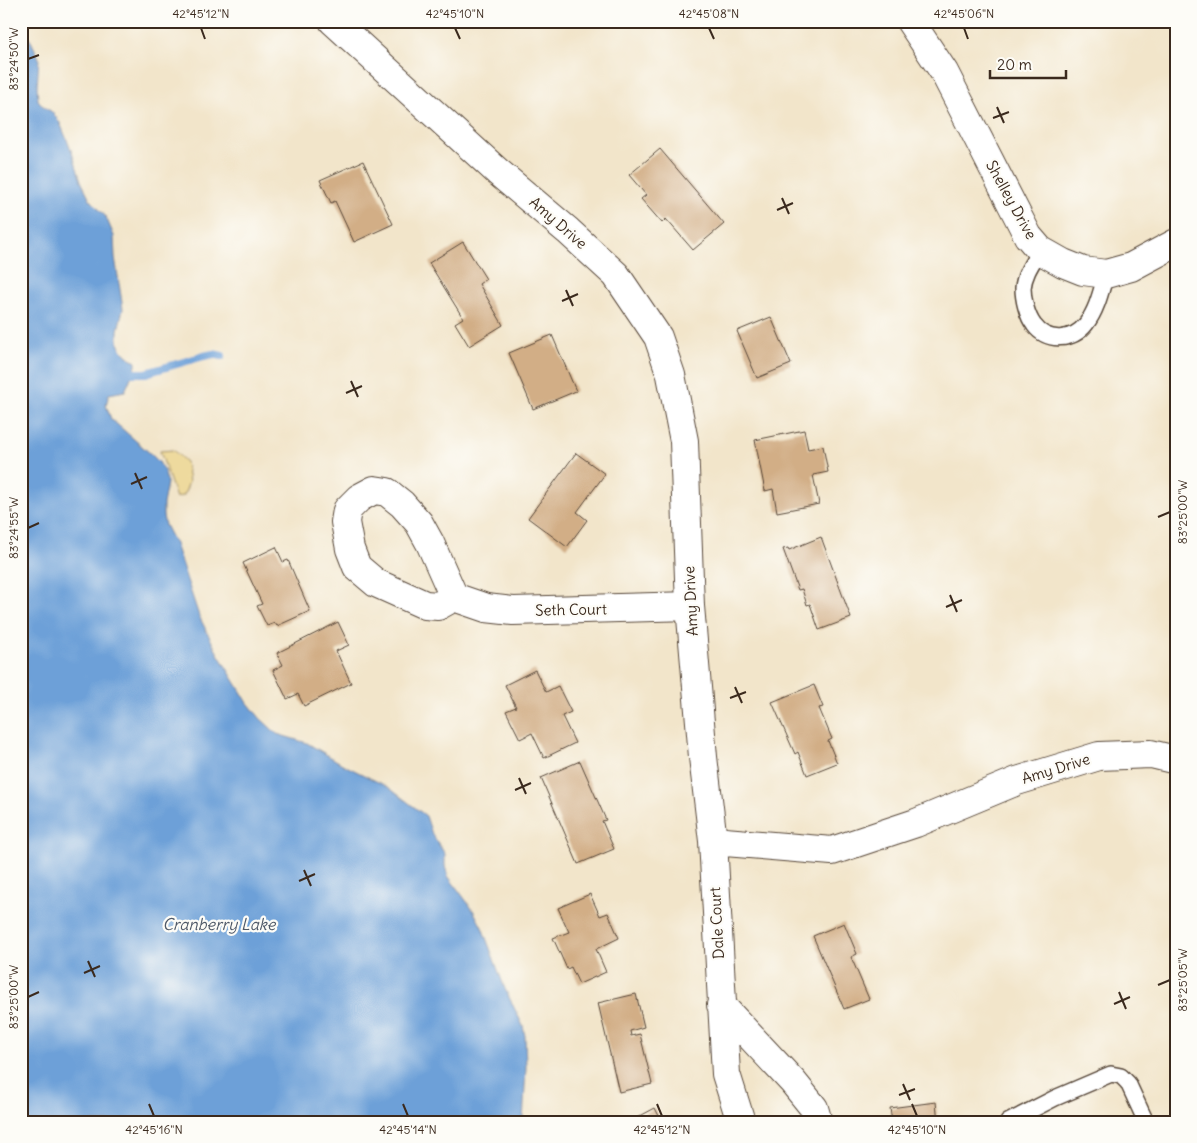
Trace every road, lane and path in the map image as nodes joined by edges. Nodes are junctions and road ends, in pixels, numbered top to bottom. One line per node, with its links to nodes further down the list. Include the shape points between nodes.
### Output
1 (333, 21): 7 (street, Amy Drive, via 616,275 658,337 672,375 684,440)
2 (910, 21): 4 (street, Shelley Drive, via 944,72 1028,236)
3 (1176, 243): 5 (street, Shelley Drive, via 1130,267)
4 (1040, 250): 5 (street, Shelley Drive, via 1083,271); 5 (lane, via 1027,271 1023,289 1034,326 1048,337 1072,335 1085,325 1096,306)
5 (1106, 274)
6 (454, 596): 7 (street, Seth Court, via 486,608 513,611)
7 (690, 606): 9 (street, Amy Drive)
8 (1176, 760): 9 (street, Amy Drive, via 1151,754 1099,756 1017,781 916,823 832,851)
9 (713, 841): 10 (street, Dale Court)
10 (721, 1005): 11 (street, Dale Court, via 726,1074); 12 (street, via 793,1082 814,1108)
11 (741, 1122)
12 (818, 1122)
13 (1008, 1122): 14 (lane, via 1111,1074 1121,1076 1128,1083)
14 (1146, 1122)

